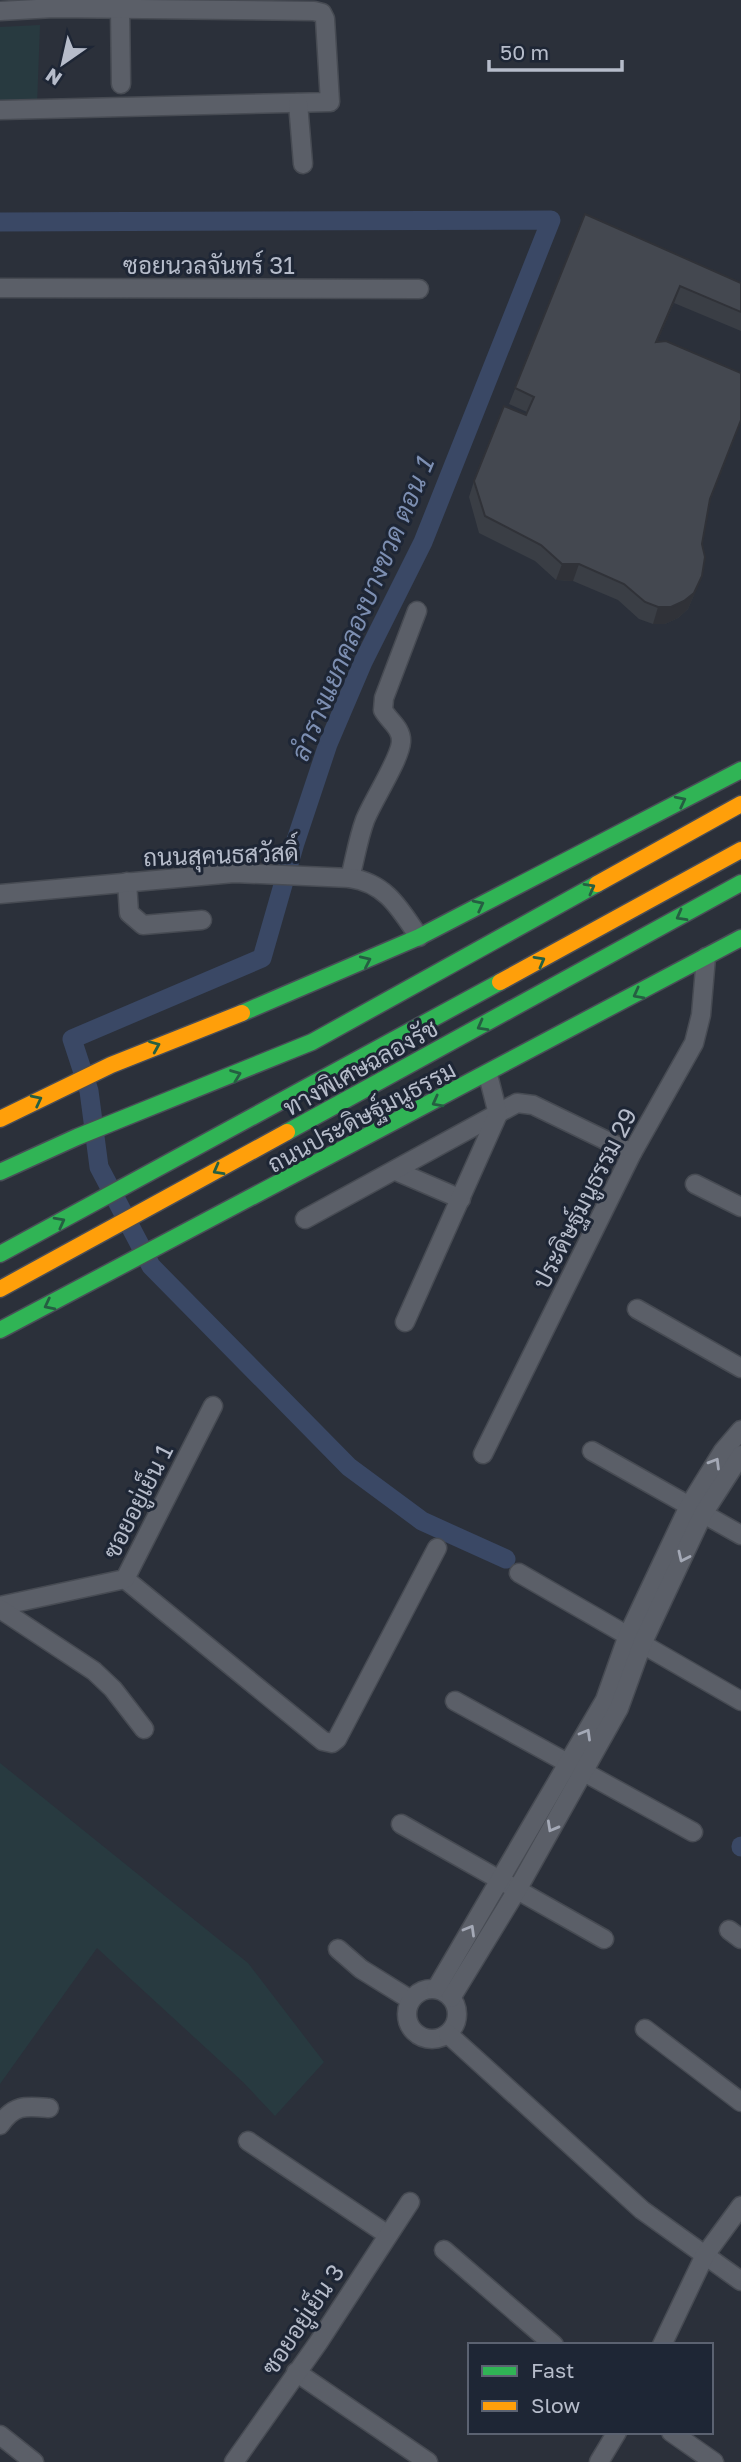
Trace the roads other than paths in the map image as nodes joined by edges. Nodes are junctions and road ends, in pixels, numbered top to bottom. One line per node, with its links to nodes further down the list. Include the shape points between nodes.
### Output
1 (120, 8): 2 (street); 3 (street); 4 (street, via 321,13 330,102)
2 (0, 11)
3 (121, 84)
4 (298, 103): 5 (street); 6 (street)
5 (0, 110)
6 (303, 164)
7 (0, 288): 8 (street, ซอยนวลจันทร์ 31)
8 (419, 289)
9 (417, 611): 13 (street, via 384,698 383,710 399,730 401,741 365,821)
10 (741, 770): 18 (main road, one-way to 10)
11 (741, 804): 26 (main road, one-way to 11, via 81,1134 312,1042)
12 (741, 850): 31 (main road, ทางพิเศษฉลองรัช, one-way to 12)
13 (350, 878): 14 (street, ถนนสุคนธสวัสดิ์, via 211,874); 18 (street, ถนนสุคนธสวัสดิ์, via 387,892)
14 (127, 882): 16 (street, ถนนสุคนธสวัสดิ์); 17 (street, via 130,913 143,925)
15 (741, 883): 32 (main road, ทางพิเศษฉลองรัช, one-way to 32)
16 (0, 894)
17 (202, 920)
18 (419, 937): 23 (main road, one-way to 18, via 92,1073 281,999)
19 (741, 939): 20 (main road, ถนนประดิษฐ์มนูธรรม)
20 (706, 957): 21 (main road, ถนนประดิษฐ์มนูธรรม, one-way to 21); 24 (street, ประดิษฐ์มนูธรรม 29, via 694,1043)
21 (488, 1075): 22 (street); 35 (main road, ถนนประดิษฐ์มนูธรรม, one-way to 35)
22 (498, 1114): 24 (street, via 526,1102); 25 (street); 28 (street)
23 (0, 1119)
24 (632, 1153): 40 (street, ประดิษฐ์มนูธรรม 29)
25 (396, 1171): 28 (street); 30 (street)
26 (0, 1172)
27 (695, 1184): 29 (street)
28 (461, 1199): 34 (street)
29 (741, 1208)
30 (305, 1220)
31 (0, 1254)
32 (0, 1289)
33 (637, 1309): 36 (street)
34 (405, 1322)
35 (0, 1330)
36 (741, 1368)
37 (213, 1406): 46 (street, ซอยอยู่เย็น 1)
38 (741, 1430): 42 (street, one-way to 38, via 723,1451)
39 (593, 1451): 42 (street)
40 (483, 1454)
41 (741, 1455): 42 (street)
42 (696, 1510): 43 (street); 48 (street)
43 (741, 1535)
44 (437, 1548): 46 (street, via 332,1743 323,1741)
45 (519, 1573): 48 (street)
46 (125, 1579): 47 (street, ซอยอยู่เย็น 1)
47 (0, 1608): 51 (street, via 94,1671)
48 (636, 1638): 50 (street); 52 (street)
49 (455, 1701): 52 (street)
50 (741, 1701)
51 (145, 1729)
52 (575, 1769): 54 (street); 55 (street); 56 (street, one-way to 56)
53 (401, 1824): 55 (street)
54 (693, 1832)
55 (499, 1880): 56 (street); 59 (street, one-way to 55)
56 (517, 1890): 57 (street); 59 (street)
57 (604, 1939)
58 (338, 1949): 60 (street)
59 (444, 1993): 60 (street, via 422,1991); 62 (street, via 458,2017)
60 (411, 2000): 62 (street, via 408,2023 415,2033 425,2039)
61 (645, 2029): 63 (street)
62 (448, 2034): 71 (street, via 642,2210)
63 (741, 2102)
64 (49, 2108): 65 (street, via 19,2106)
65 (0, 2124)
66 (248, 2141): 69 (street)
67 (410, 2202): 69 (street, ซอยอยู่เย็น 3)
68 (741, 2206): 71 (street)
69 (388, 2235): 75 (street, ซอยอยู่เย็น 3)
70 (444, 2250): 73 (street)
71 (705, 2255): 72 (street); 74 (street)
72 (741, 2281)
73 (552, 2343)
74 (663, 2343)
75 (296, 2372): 80 (street, ซอยอยู่เย็น 3); 81 (street)
76 (616, 2434): 82 (street)
77 (674, 2434): 83 (street)
78 (0, 2435): 79 (street)
79 (34, 2462)
80 (234, 2462)
81 (428, 2462)
82 (599, 2462)
83 (714, 2462)

